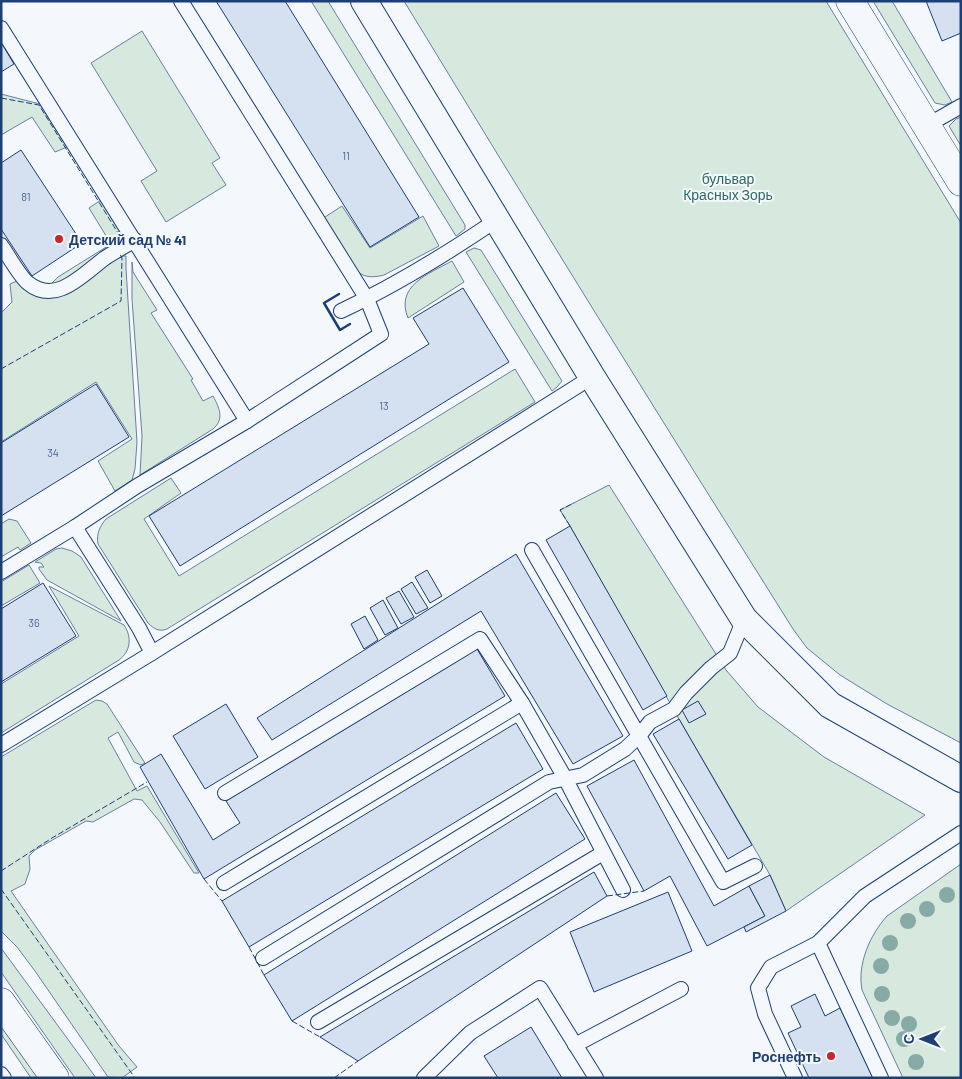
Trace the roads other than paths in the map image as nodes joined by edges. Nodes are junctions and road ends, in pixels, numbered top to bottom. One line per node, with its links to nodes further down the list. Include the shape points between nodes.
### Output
1 (181, 1): 11 (lane)
2 (364, 1): 8 (street)
3 (850, 1): 6 (street)
4 (1, 28): 9 (lane)
5 (961, 106): 6 (lane)
6 (926, 126): 7 (street)
7 (961, 182)
8 (498, 219): 11 (lane); 13 (street)
9 (135, 240): 10 (lane, via 80,278 54,291 42,291 27,283); 14 (lane)
10 (1, 245)
11 (367, 299): 12 (lane); 14 (lane, via 381,334)
12 (341, 311)
13 (592, 377): 18 (street); 19 (lane)
14 (248, 421): 15 (lane)
15 (74, 527): 17 (lane); 19 (lane)
16 (532, 550): 21 (lane)
17 (1, 572)
18 (744, 619): 21 (lane, via 730,653 711,668 674,709 650,722); 24 (street, via 830,705)
19 (152, 653): 22 (lane)
20 (522, 703): 23 (lane); 25 (lane, via 480,639); 29 (lane)
21 (639, 736): 23 (lane, via 625,749 583,775); 28 (lane, via 723,882)
22 (1, 745)
23 (565, 778): 27 (lane); 32 (lane, via 549,782)
24 (961, 779)
25 (226, 793)
26 (961, 833): 31 (lane, via 865,896)
27 (603, 853): 30 (lane); 35 (lane)
28 (754, 866)
29 (224, 883)
30 (623, 890)
31 (818, 943): 42 (lane, via 771,967 758,988 765,1014); 43 (lane)
32 (263, 958)
33 (681, 989): 36 (lane)
34 (1, 1002): 39 (street)
35 (318, 1022)
36 (575, 1045): 40 (lane, via 540,988 470,1033); 41 (lane)
37 (1, 1074): 38 (lane)
38 (4, 1078)
39 (55, 1078)
40 (424, 1078)
41 (596, 1078)
42 (795, 1078)
43 (881, 1078)

